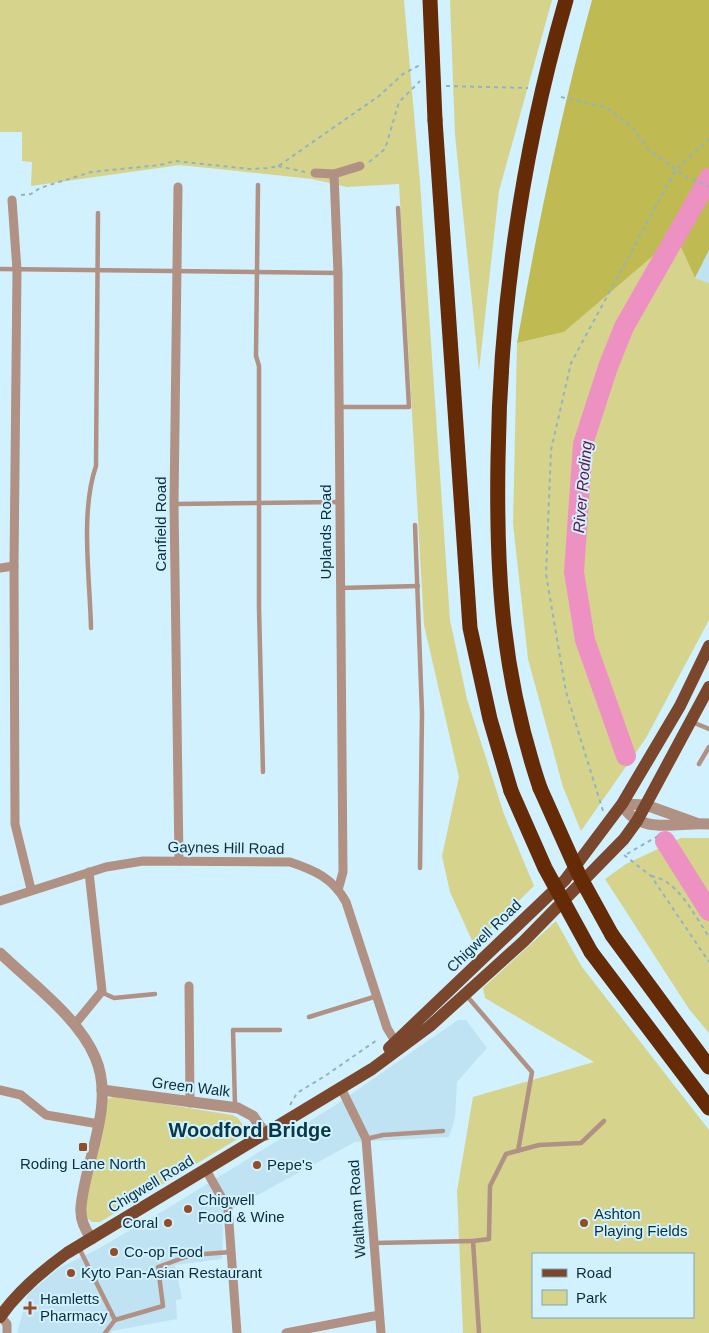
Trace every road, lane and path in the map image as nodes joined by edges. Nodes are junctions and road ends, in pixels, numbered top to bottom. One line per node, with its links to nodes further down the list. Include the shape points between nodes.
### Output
1 (430, 0): 78 (highway, bridge, via 435,120 470,628 490,719 510,791 545,868 592,952)
2 (566, 0): 72 (highway, bridge, via 534,128 515,234 504,335 498,424 497,533 502,620 513,695 527,749 540,788 579,875 612,935)
3 (424, 63): 10 (path, via 403,74 379,96)
4 (438, 88): 5 (path, via 455,85)
5 (528, 88)
6 (421, 90): 9 (path, via 412,91 399,102 385,149)
7 (561, 97): 11 (path, via 606,107 633,128 649,150)
8 (709, 138): 11 (path)
9 (363, 165): 13 (street)
10 (276, 166): 12 (path); 17 (path, via 250,169 175,162 91,172)
11 (676, 169): 15 (path, via 688,178); 46 (path, via 571,363 551,450 546,574 566,692)
12 (315, 173): 13 (street)
13 (334, 174): 26 (street, Uplands Road)
14 (258, 186): 25 (lane)
15 (709, 186)
16 (178, 187): 24 (street, Canfield Road)
17 (21, 195)
18 (12, 200): 22 (street)
19 (398, 208): 27 (lane, via 409,407)
20 (98, 213): 23 (lane)
21 (0, 269): 22 (lane)
22 (17, 270): 23 (lane); 32 (street)
23 (97, 271): 24 (lane); 36 (lane, via 96,466 91,480 87,553)
24 (176, 271): 25 (lane); 30 (street, Canfield Road)
25 (258, 271): 26 (lane); 29 (lane)
26 (338, 273): 27 (street, Uplands Road)
27 (338, 407): 28 (street, Uplands Road)
28 (341, 502): 29 (lane); 35 (street, Uplands Road)
29 (259, 503): 30 (lane); 43 (lane)
30 (174, 504): 51 (street, Canfield Road)
31 (414, 526): 34 (lane)
32 (14, 566): 33 (street); 55 (street, via 15,824)
33 (0, 568)
34 (418, 586): 35 (lane); 52 (lane, via 422,713)
35 (340, 588): 56 (street, Uplands Road, via 343,872)
36 (92, 628)
37 (709, 646): 44 (main road, Chigwell Road, via 680,706)
38 (709, 687): 39 (main road, Chigwell Road)
39 (691, 722): 40 (lane); 45 (main road, Chigwell Road)
40 (709, 729)
41 (709, 748): 42 (lane)
42 (700, 764)
43 (263, 772)
44 (622, 804): 45 (street); 47 (street, via 627,815); 66 (main road, Chigwell Road, via 565,880)
45 (646, 805): 47 (main road, Chigwell Road); 48 (street)
46 (604, 815)
47 (637, 821): 48 (street, via 654,825); 64 (main road, Chigwell Road, via 610,855)
48 (696, 823): 49 (street)
49 (709, 824)
50 (654, 838): 54 (path, via 625,855)
51 (179, 861): 53 (street, Gaynes Hill Road, via 143,861); 56 (street, Gaynes Hill Road, via 290,862 322,874)
52 (420, 868)
53 (89, 872): 55 (street, Gaynes Hill Road); 62 (street)
54 (651, 876): 58 (path, via 660,877 673,887); 60 (path)
55 (31, 890): 57 (street, Gaynes Hill Road)
56 (338, 890): 65 (street, Gaynes Hill Road, via 346,902)
57 (0, 901)
58 (709, 937)
59 (0, 953): 68 (street)
60 (709, 962)
61 (189, 986): 76 (street)
62 (101, 992): 63 (lane, via 114,998); 68 (street)
63 (155, 994)
64 (466, 995): 66 (lane, via 463,992 444,1007); 71 (main road, Chigwell Road); 85 (lane, via 532,1072)
65 (377, 996): 67 (lane); 71 (street, Gaynes Hill Road, via 387,1028)
66 (430, 1010): 71 (main road, Chigwell Road)
67 (309, 1017)
68 (75, 1024): 75 (street, via 96,1057)
69 (280, 1030): 77 (lane, via 234,1030)
70 (377, 1040): 79 (path, via 297,1093)
71 (398, 1045): 73 (main road, Chigwell Road)
72 (709, 1067)
73 (341, 1088): 83 (main road, Chigwell Road); 84 (street, Waltham Road)
74 (0, 1090): 81 (street, via 21,1095 46,1115)
75 (102, 1090): 76 (street, Green Walk); 81 (street)
76 (190, 1103): 77 (street, Green Walk)
77 (235, 1108): 83 (street, Green Walk, via 253,1116)
78 (709, 1108)
79 (287, 1111)
80 (604, 1121): 85 (lane, via 582,1143 539,1145)
81 (99, 1124): 87 (street, via 80,1208)
82 (443, 1131): 84 (lane)
83 (266, 1134): 86 (main road, Chigwell Road)
84 (366, 1139): 89 (street, Waltham Road)
85 (518, 1151): 88 (lane, via 506,1154 490,1186 489,1239)
86 (206, 1170): 87 (main road, Chigwell Road); 91 (street, via 228,1209)
87 (92, 1238): 90 (main road, Chigwell Road)
88 (473, 1241): 89 (lane); 100 (lane)
89 (373, 1243): 92 (street, Waltham Road)
90 (78, 1247): 93 (main road, Chigwell Road, via 43,1270); 94 (lane)
91 (233, 1252): 94 (lane, via 191,1255 158,1267 163,1306); 97 (street)
92 (380, 1315): 98 (street); 99 (street, Waltham Road)
93 (0, 1316): 95 (street, Chigwell Road, via 7,1324)
94 (115, 1320): 96 (lane)
95 (7, 1333)
96 (105, 1333)
97 (237, 1333)
98 (286, 1333)
99 (381, 1333)
100 (479, 1333)

